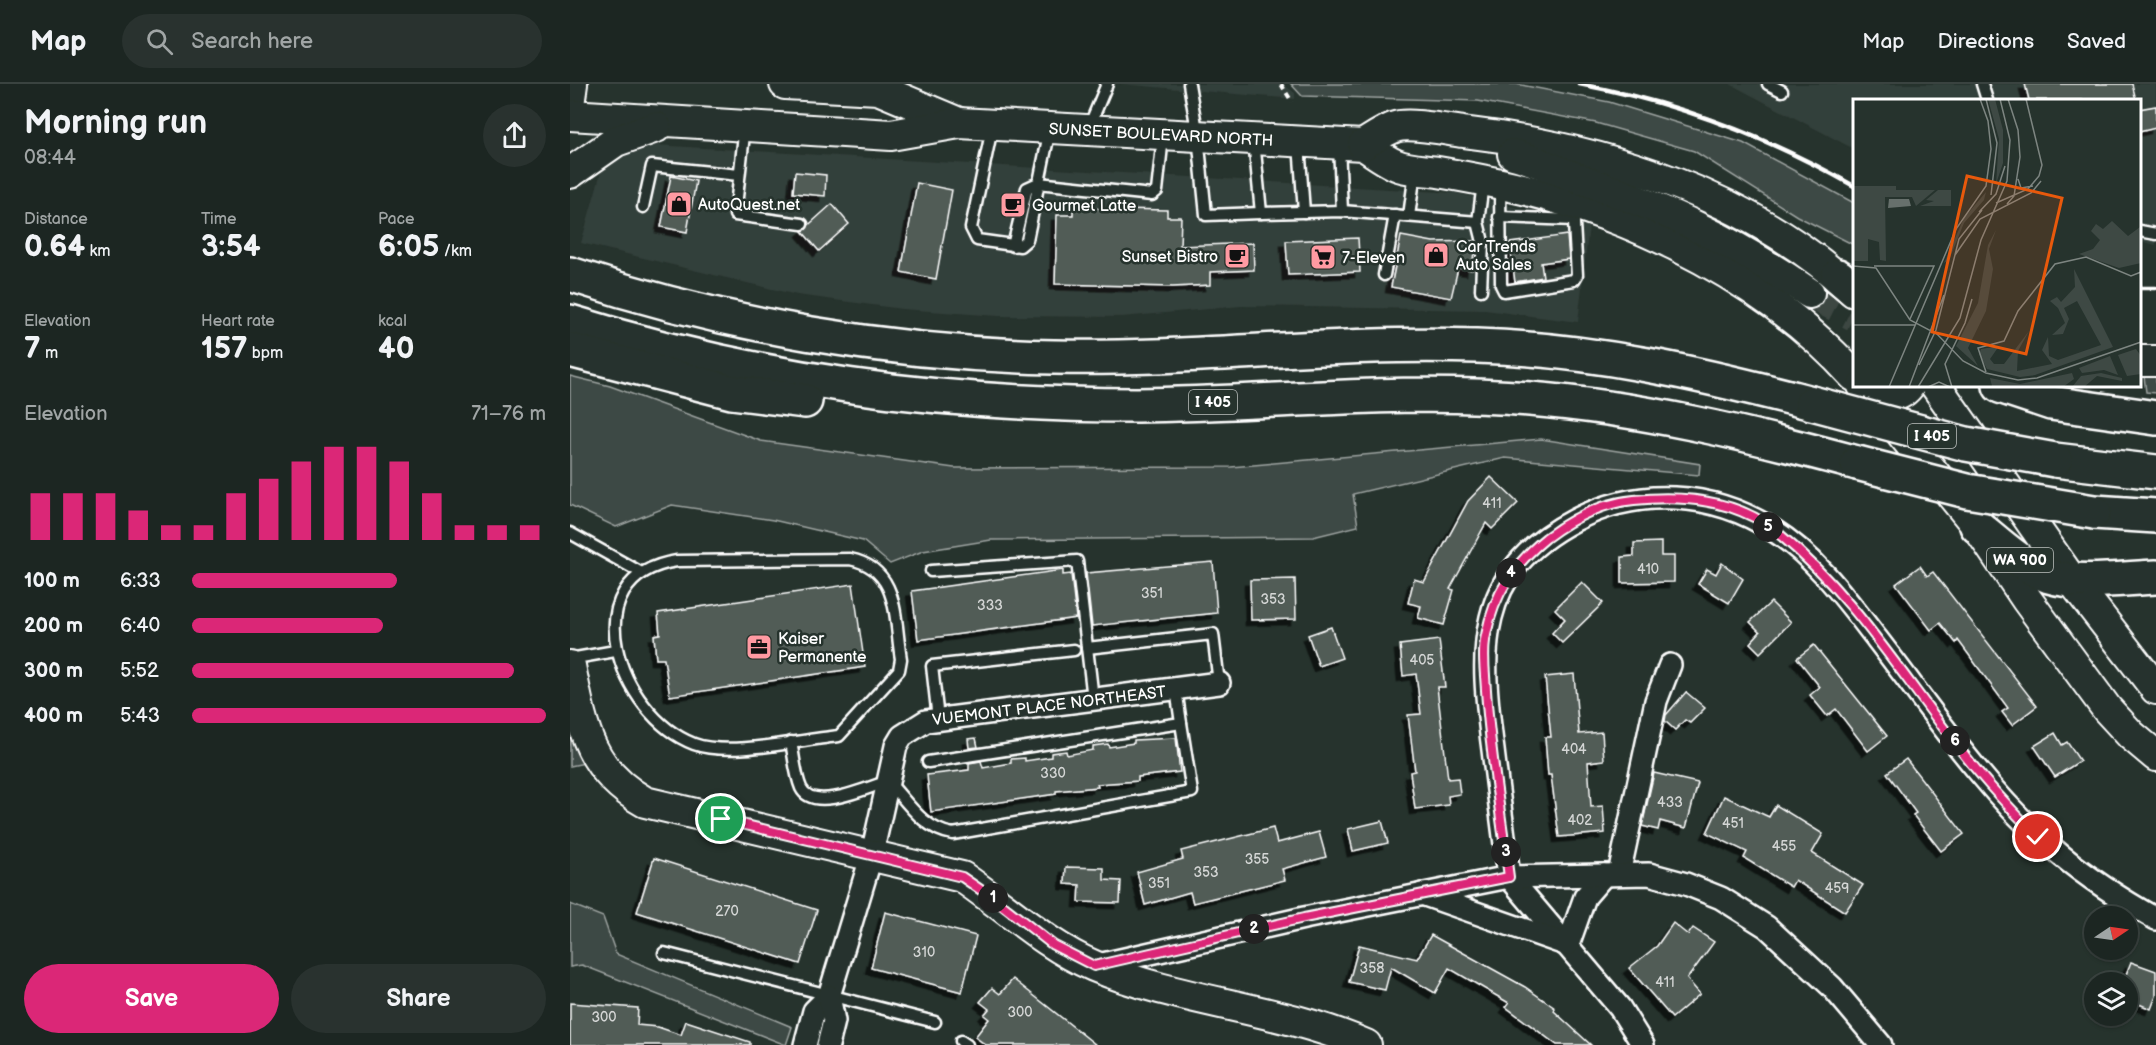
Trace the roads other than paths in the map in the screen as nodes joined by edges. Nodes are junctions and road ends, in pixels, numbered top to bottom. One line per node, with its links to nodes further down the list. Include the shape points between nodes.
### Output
1 (572, 84): 9 (main road)
2 (785, 84): 7 (main road, SUNSET BOULEVARD NORTH / WA 900)
3 (1107, 84): 18 (lane)
4 (1189, 84): 20 (lane)
5 (1768, 84): 8 (lane)
6 (1982, 84): 10 (lane)
7 (862, 86): 13 (main road, SUNSET BOULEVARD NORTH / WA 900)
8 (1782, 91)
9 (570, 98)
10 (1987, 99)
11 (570, 116): 12 (main road, SUNSET BOULEVARD NORTH / WA 900)
12 (681, 123): 15 (main road, SUNSET BOULEVARD NORTH / WA 900); 25 (main road, via 616,141)
13 (959, 123): 14 (main road, SUNSET BOULEVARD NORTH / WA 900); 15 (main road, SUNSET BOULEVARD NORTH / WA 900, via 891,135)
14 (992, 124): 17 (main road, SUNSET BOULEVARD NORTH / WA 900); 29 (lane, via 971,228 977,240 1020,246 1026,240)
15 (745, 126): 27 (lane)
16 (1397, 126): 23 (main road); 26 (main road, via 1528,158); 44 (main road, via 1525,140 1615,161 1707,197 1764,227)
17 (1050, 128): 18 (main road, SUNSET BOULEVARD NORTH / WA 900); 29 (lane)
18 (1088, 130): 19 (main road, SUNSET BOULEVARD NORTH / WA 900)
19 (1164, 134): 20 (main road, SUNSET BOULEVARD NORTH / WA 900); 29 (lane, via 1157,191 1152,195)
20 (1198, 136): 21 (main road, SUNSET BOULEVARD NORTH / WA 900); 34 (lane, via 1206,215)
21 (1254, 139): 22 (main road, SUNSET BOULEVARD NORTH / WA 900); 34 (lane)
22 (1299, 141): 23 (main road, SUNSET BOULEVARD NORTH / WA 900); 32 (lane)
23 (1351, 144): 24 (main road, SUNSET BOULEVARD NORTH / WA 900); 31 (lane)
24 (1405, 167): 26 (main road, via 1501,166); 28 (main road, SUNSET BOULEVARD NORTH / WA 900); 36 (lane)
25 (570, 173)
26 (1569, 174): 46 (main road, via 1694,224)
27 (739, 175): 30 (lane, via 652,166); 39 (lane, via 735,215)
28 (1492, 182): 33 (main road, SUNSET BOULEVARD NORTH / WA 900); 37 (lane); 38 (lane)
29 (1038, 183)
30 (643, 207)
31 (1342, 211): 32 (lane); 35 (lane)
32 (1304, 212): 34 (lane)
33 (1574, 212): 37 (lane); 37 (lane, via 1574,280 1511,292 1504,291 1501,285); 51 (main road, SUNSET BOULEVARD NORTH / WA 900, via 1655,236 1708,263 1806,329)
34 (1261, 213)
35 (1395, 215): 36 (lane); 43 (lane)
36 (1409, 216): 38 (lane)
37 (1499, 217)
38 (1478, 222): 45 (lane, via 1483,242)
39 (802, 224)
40 (2141, 231): 41 (lane)
41 (2156, 234)
42 (570, 273): 59 (highway, I 405, bridge, via 710,313 939,350 1080,357 1421,345 1479,346 1623,359 1728,381 1966,444)
43 (1384, 275)
44 (1849, 286)
45 (1481, 290)
46 (1809, 293)
47 (570, 322): 57 (highway, I 405, via 774,375)
48 (570, 350): 57 (highway, via 732,393 861,406)
49 (2156, 361): 50 (main road)
50 (2141, 362)
51 (1853, 374)
52 (1865, 387): 61 (main road, SUNSET BOULEVARD NORTH / WA 900)
53 (1871, 387): 54 (main road, via 1890,396)
54 (1908, 387)
55 (1937, 387): 66 (main road)
56 (2003, 387): 58 (highway, via 2051,403)
57 (978, 401): 60 (highway, I 405, bridge, via 1142,405 1404,395 1529,399 1657,415 1776,441 1967,491 2094,512)
58 (2156, 417)
59 (2156, 472)
60 (2156, 516)
61 (1977, 526): 66 (highway, WA 900, via 2038,571); 80 (main road, SUNSET BOULEVARD NORTH, via 2107,709)
62 (570, 533): 64 (lane)
63 (931, 571): 67 (lane, via 1077,561)
64 (640, 572): 69 (lane, via 610,612 609,631); 79 (lane, via 677,561 850,559 877,569 888,582 901,659 898,670 838,736)
65 (2156, 577): 66 (highway, WA 900)
66 (2071, 579): 75 (main road)
67 (1086, 648): 73 (lane, via 1213,634); 76 (lane)
68 (1074, 650): 77 (lane, via 932,666)
69 (615, 651): 70 (lane); 79 (lane, via 634,695 653,719 672,734 696,745 723,750)
70 (570, 659)
71 (1670, 665): 84 (street, via 1656,701)
72 (570, 666): 83 (main road, via 592,751 625,791 645,802)
73 (1219, 683): 74 (street, VUEMONT PLACE NORTHEAST)
74 (1176, 689): 76 (street, VUEMONT PLACE NORTHEAST); 78 (lane)
75 (2156, 689)
76 (1093, 699): 77 (street, VUEMONT PLACE NORTHEAST)
77 (938, 719): 82 (street, VUEMONT PLACE NORTHEAST, via 926,721 902,736)
78 (1181, 723): 81 (lane); 82 (lane, via 1192,792 953,834 928,826)
79 (790, 742): 82 (lane, via 801,789 808,795 827,800)
80 (2156, 756)
81 (928, 762)
82 (888, 781): 83 (street, VUEMONT PLACE NORTHEAST)
83 (872, 854): 90 (main road, via 962,877 1053,945); 91 (street, VUEMONT PLACE NORTHEAST)
84 (1611, 874): 85 (street); 88 (street, via 1585,897); 97 (street, via 1649,874 1686,884 1721,898 1767,927 1832,987)
85 (1509, 877): 86 (street); 87 (street, via 1485,658 1485,637 1496,601 1518,565 1560,528 1615,504 1666,497 1707,501 1743,513 1783,537 1843,594 1980,774 2038,837 2070,866); 88 (street)
86 (1421, 894): 88 (street); 90 (street)
87 (2156, 919)
88 (1568, 945): 96 (street, via 1620,1008)
89 (664, 953): 91 (lane)
90 (1094, 966): 95 (main road, via 1152,986 1327,1028)
91 (829, 996): 92 (lane); 93 (street, VUEMONT PLACE NORTHEAST, via 814,1011); 94 (street, VUEMONT PLACE NORTHEAST, via 834,1021)
92 (935, 1022)
93 (805, 1045)
94 (828, 1045)
95 (1366, 1045)
96 (1643, 1045)
97 (1881, 1045)

